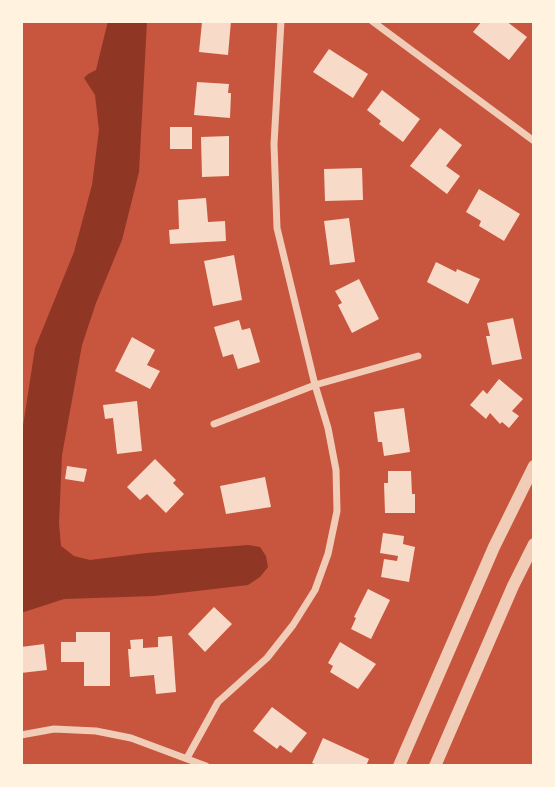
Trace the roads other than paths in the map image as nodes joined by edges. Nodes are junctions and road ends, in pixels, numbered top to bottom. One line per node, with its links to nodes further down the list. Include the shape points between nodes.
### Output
1 (281, 21): 5 (street, via 274,144 277,228)
2 (372, 21): 3 (street)
3 (534, 141)
4 (418, 356): 5 (street)
5 (315, 385): 6 (street); 10 (street, via 336,470 337,511 328,554 315,590 293,625 267,658 218,702)
6 (214, 424)
7 (534, 466): 12 (street)
8 (534, 544): 13 (street)
9 (21, 735): 10 (street, via 54,729 96,731)
10 (187, 758): 11 (street)
11 (206, 766)
12 (399, 766)
13 (435, 766)

